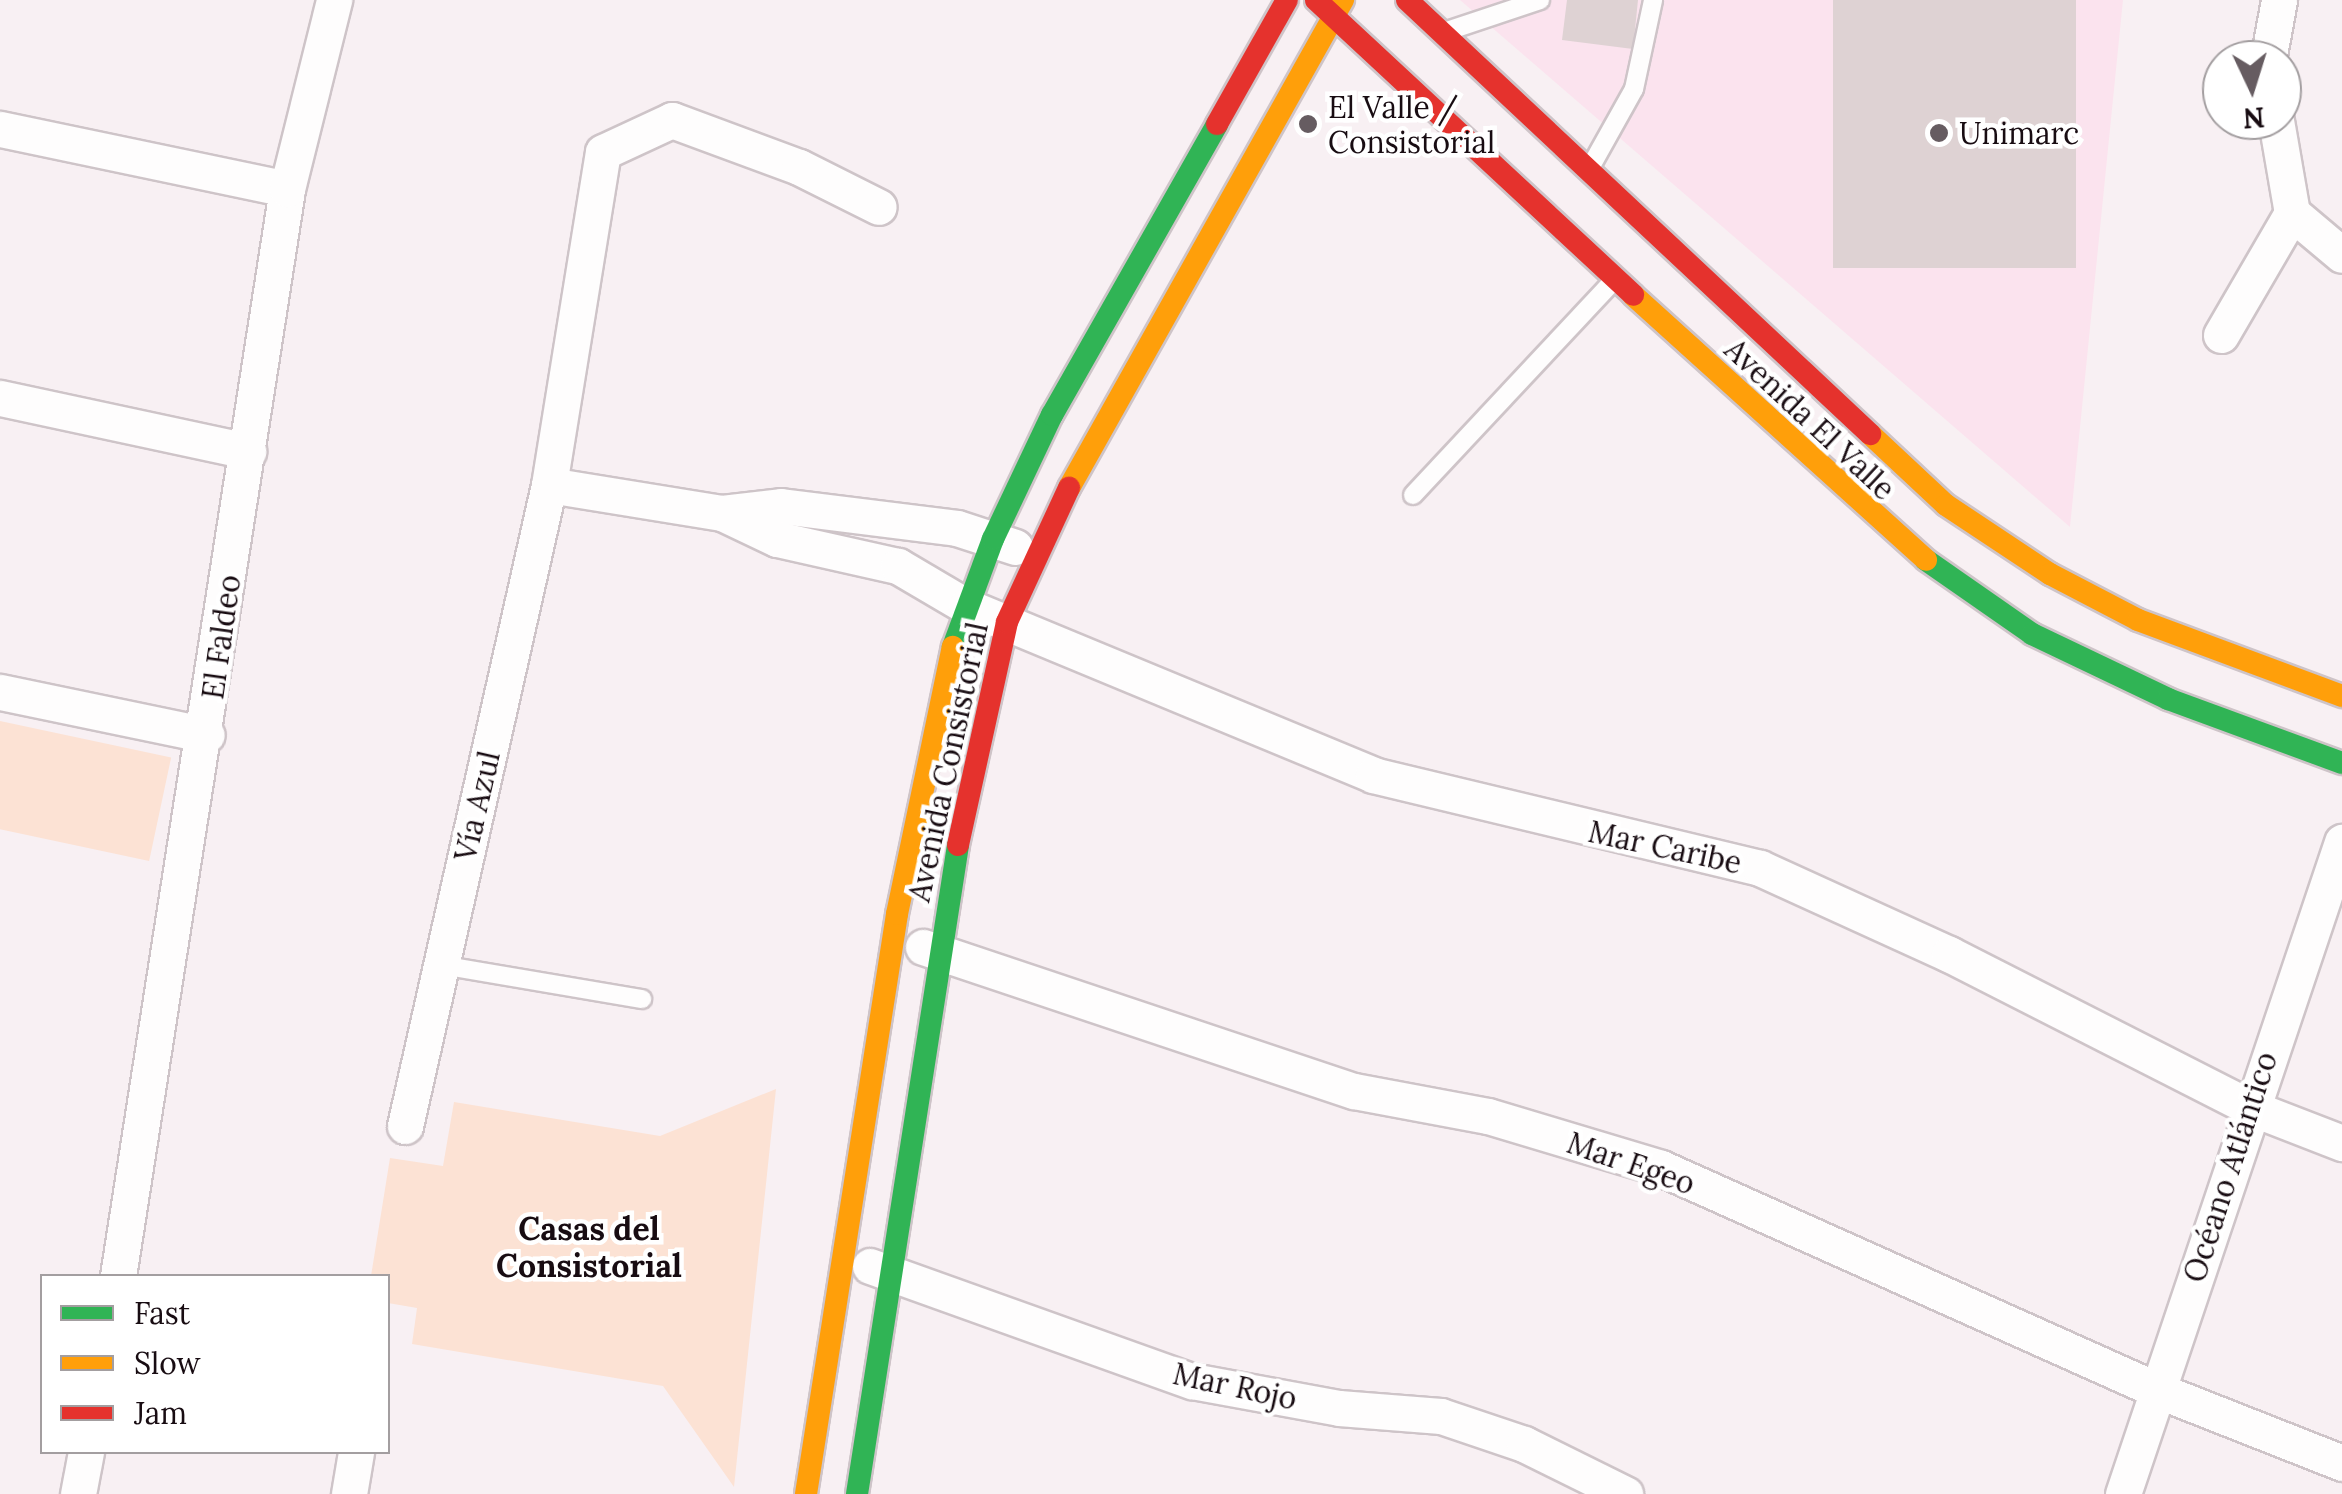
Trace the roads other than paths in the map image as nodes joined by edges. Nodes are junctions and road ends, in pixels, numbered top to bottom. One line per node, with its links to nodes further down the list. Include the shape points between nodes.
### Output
1 (334, 0): 13 (street, El Faldeo)
2 (1287, 0): 24 (main road, Avenida Consistorial, via 1052,415)
3 (1407, 0): 8 (main road, Avenida El Valle)
4 (1540, 0): 8 (lane)
5 (1653, 0): 12 (lane, via 1634,89)
6 (2279, 0): 9 (street)
7 (1331, 5): 17 (main road, Avenida El Valle); 25 (main road, Avenida Consistorial)
8 (1442, 32): 12 (main road, Avenida El Valle)
9 (2272, 40)
10 (0, 129): 13 (street)
11 (2279, 140): 15 (street)
12 (1591, 166): 28 (main road, Avenida El Valle, via 1946,505 2050,574)
13 (288, 189): 20 (street, El Faldeo)
14 (879, 207): 21 (street, Vía Azul, via 799,167 672,120 603,152)
15 (2292, 213): 16 (street); 18 (street)
16 (2342, 255)
17 (1614, 280): 22 (lane); 28 (main road, Avenida El Valle, via 1894,538 2032,634)
18 (2221, 335)
19 (0, 398): 20 (street)
20 (248, 451): 31 (street, El Faldeo)
21 (548, 486): 23 (street); 36 (street, Vía Azul)
22 (1412, 494)
23 (722, 513): 24 (street, via 780,506 957,528); 26 (street, via 776,539 898,566)
24 (993, 539): 25 (street); 26 (main road, Avenida Consistorial)
25 (1034, 554): 27 (main road, Avenida Consistorial)
26 (966, 606): 27 (street, Mar Caribe); 34 (main road, Avenida Consistorial, via 924,764)
27 (1006, 622): 35 (main road, Avenida Consistorial); 38 (street, Mar Caribe, via 1374,775 1760,868 1949,954)
28 (2127, 647): 30 (main road, Avenida El Valle); 32 (main road, Avenida El Valle)
29 (0, 692): 31 (street)
30 (2342, 696)
31 (207, 735): 43 (street, El Faldeo)
32 (2342, 764)
33 (2342, 842): 38 (street, Océano Atlántico)
34 (893, 940): 35 (street, Mar Egeo); 41 (main road, Avenida Consistorial)
35 (940, 951): 42 (main road, Avenida Consistorial); 44 (street, Mar Egeo, via 1354,1092 1488,1116 1661,1168)
36 (442, 965): 37 (lane); 39 (street, Vía Azul)
37 (642, 999)
38 (2248, 1107): 40 (street, Mar Caribe); 44 (street, Océano Atlántico)
39 (406, 1126)
40 (2342, 1143)
41 (846, 1262): 42 (street, Mar Rojo); 50 (main road, Avenida Consistorial)
42 (894, 1270): 51 (main road, Avenida Consistorial); 52 (street, Mar Rojo, via 1192,1382 1339,1408 1441,1416 1524,1444)
43 (118, 1274)
44 (2157, 1390): 47 (street, Mar Egeo); 53 (street, Océano Atlántico)
45 (86, 1454): 48 (street)
46 (356, 1454): 49 (street)
47 (2342, 1464)
48 (78, 1494)
49 (349, 1494)
50 (806, 1494)
51 (857, 1494)
52 (1625, 1494)
53 (2122, 1494)

